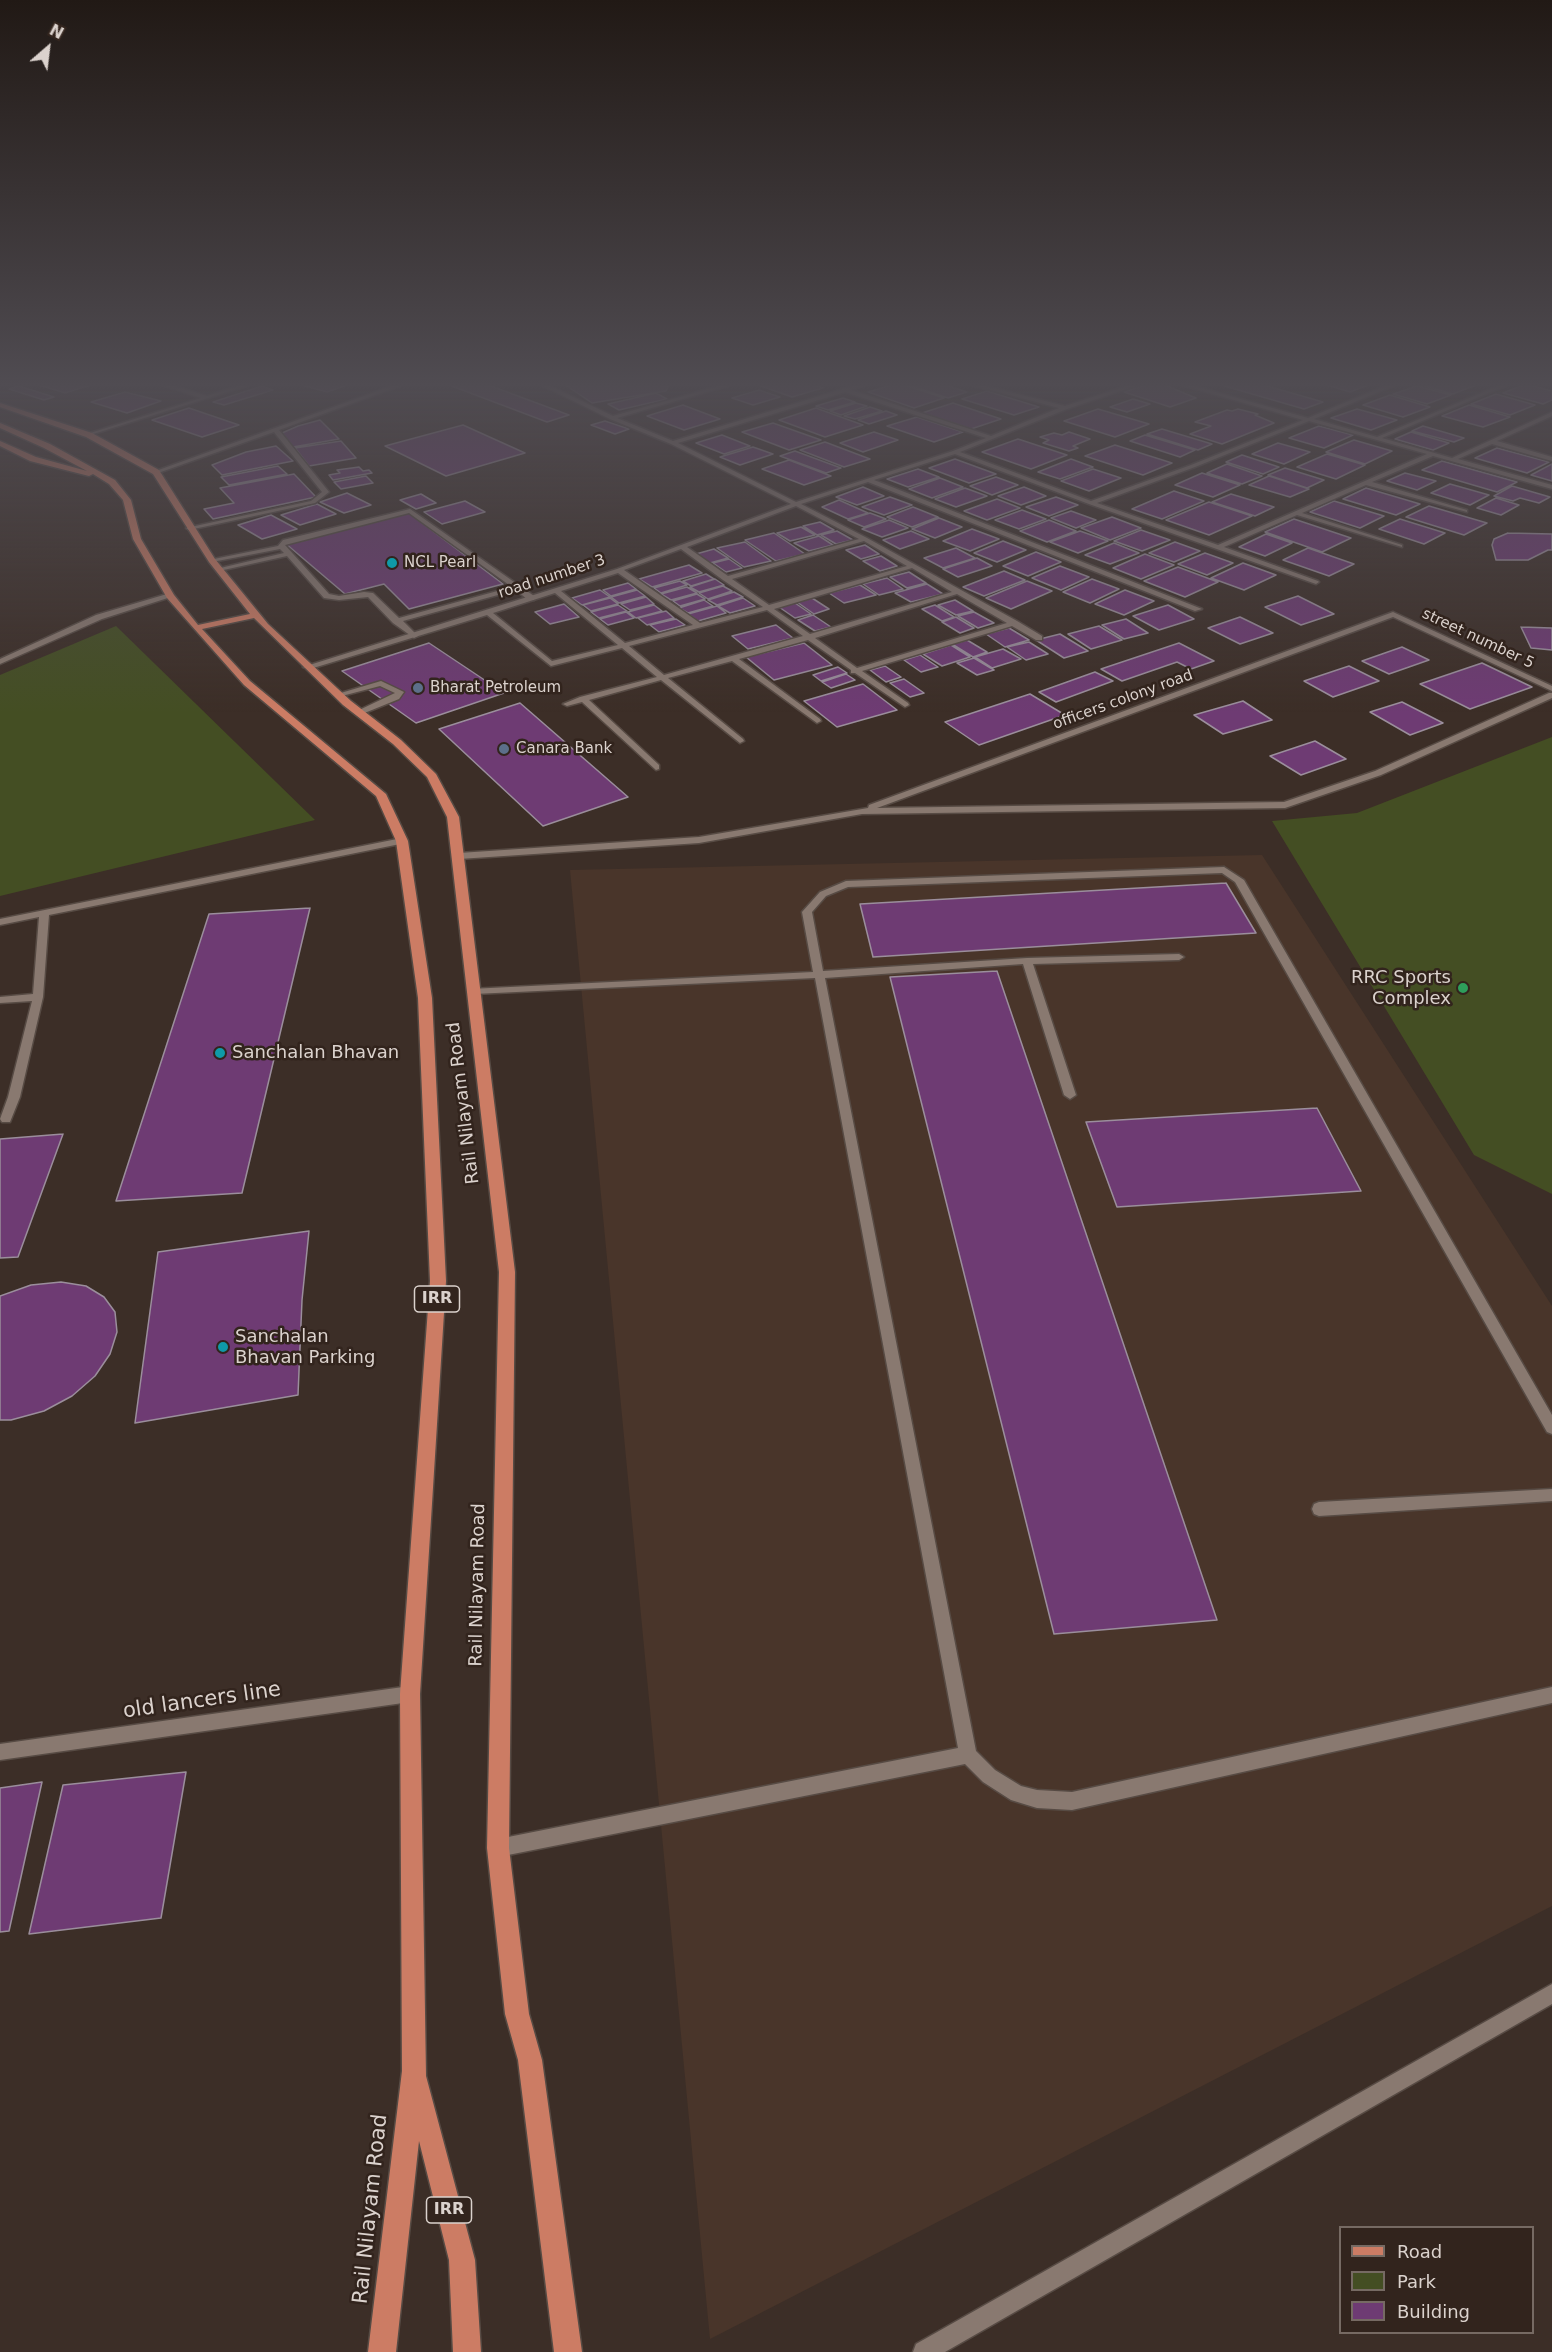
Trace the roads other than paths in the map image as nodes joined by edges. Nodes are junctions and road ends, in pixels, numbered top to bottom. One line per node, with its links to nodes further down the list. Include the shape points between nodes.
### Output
1 (121, 493): 30 (main road, Rail Nilayam Road / IRR, via 127,500 137,539)
2 (168, 493): 15 (main road, Rail Nilayam Road)
3 (325, 493): 15 (street, via 313,502)
4 (773, 493): 12 (street)
5 (831, 493): 12 (street, road number 3)
6 (902, 493): 33 (street)
7 (1064, 493): 11 (street)
8 (1119, 493): 11 (street)
9 (1344, 493): 14 (street)
10 (1401, 493): 13 (street)
11 (1091, 503): 20 (street)
12 (796, 504): 16 (street); 17 (street, road number 3)
13 (1465, 511)
14 (1296, 513): 18 (street); 20 (street)
15 (189, 528): 22 (main road, Rail Nilayam Road)
16 (865, 539): 23 (street); 25 (street)
17 (681, 546): 24 (street, road number 3); 25 (street)
18 (1401, 546)
19 (282, 547): 21 (street); 22 (street); 27 (street, via 285,541 410,511)
20 (1219, 547): 26 (street)
21 (288, 554): 22 (street); 37 (street, via 327,596 370,595)
22 (215, 565): 36 (main road, Rail Nilayam Road)
23 (913, 566): 29 (street); 32 (street)
24 (620, 570): 28 (street, road number 3); 39 (street)
25 (725, 579): 32 (street)
26 (1316, 582)
27 (517, 588): 31 (street); 37 (street)
28 (556, 591): 31 (street, road number 3); 44 (street)
29 (958, 592): 38 (street); 42 (street)
30 (170, 596): 40 (main road, Rail Nilayam Road / IRR); 46 (street, via 99,617)
31 (531, 598): 34 (street, road number 3)
32 (768, 608): 39 (street); 42 (street)
33 (1198, 609)
34 (488, 612): 41 (street, road number 3); 44 (street, via 551,664)
35 (1393, 614): 50 (street, street number 5); 60 (street, officers colony road)
36 (256, 615): 40 (main road); 47 (main road, Rail Nilayam Road)
37 (396, 621): 41 (street)
38 (1014, 623): 43 (street); 48 (street)
39 (698, 626): 44 (street)
40 (196, 628): 61 (main road, Rail Nilayam Road / IRR, via 247,683 381,794)
41 (414, 636): 47 (street, road number 3)
42 (809, 637): 45 (street); 48 (street)
43 (1039, 638)
44 (623, 645): 49 (street)
45 (732, 657): 49 (street); 57 (street)
46 (0, 662)
47 (307, 667): 51 (main road, Rail Nilayam Road)
48 (854, 671): 55 (street)
49 (662, 678): 53 (street); 58 (street)
50 (1552, 689)
51 (338, 695): 56 (main road, Rail Nilayam Road); 56 (street, via 381,683 400,692)
52 (1552, 695): 60 (street, via 1378,773 1285,805)
53 (583, 699): 54 (street); 59 (street)
54 (567, 704)
55 (904, 705)
56 (359, 712): 62 (main road, Rail Nilayam Road, via 432,776 453,817)
57 (817, 721)
58 (740, 741)
59 (656, 767)
60 (862, 811): 62 (street, via 699,840)
61 (402, 841): 63 (street); 78 (main road, Rail Nilayam Road / IRR, via 425,998 438,1281)
62 (459, 856): 68 (main road, Rail Nilayam Road)
63 (44, 914): 64 (street); 69 (street)
64 (0, 922)
65 (1179, 957): 66 (street)
66 (1027, 961): 67 (street); 71 (street)
67 (818, 975): 68 (street); 75 (street, via 807,912 823,894 846,884 1224,870 1239,880); 81 (street)
68 (474, 991): 82 (main road, Rail Nilayam Road, via 507,1272)
69 (38, 997): 70 (street); 72 (street)
70 (0, 1000)
71 (1070, 1095)
72 (14, 1097): 73 (street); 74 (street)
73 (0, 1098)
74 (6, 1119)
75 (1552, 1428)
76 (1552, 1494): 77 (street)
77 (1319, 1509)
78 (410, 1694): 80 (street, old lancers line); 84 (main road, Rail Nilayam Road / IRR)
79 (1552, 1695): 81 (street, via 1072,1801 1017,1794 989,1776)
80 (0, 1752)
81 (968, 1755): 82 (street)
82 (498, 1848): 87 (main road, Rail Nilayam Road, via 517,2014 531,2072)
83 (1552, 1993): 88 (street)
84 (414, 2071): 85 (main road, Rail Nilayam Road / IRR); 86 (main road, Rail Nilayam Road / IRR, via 462,2260)
85 (382, 2352)
86 (467, 2352)
87 (568, 2352)
88 (924, 2352)

